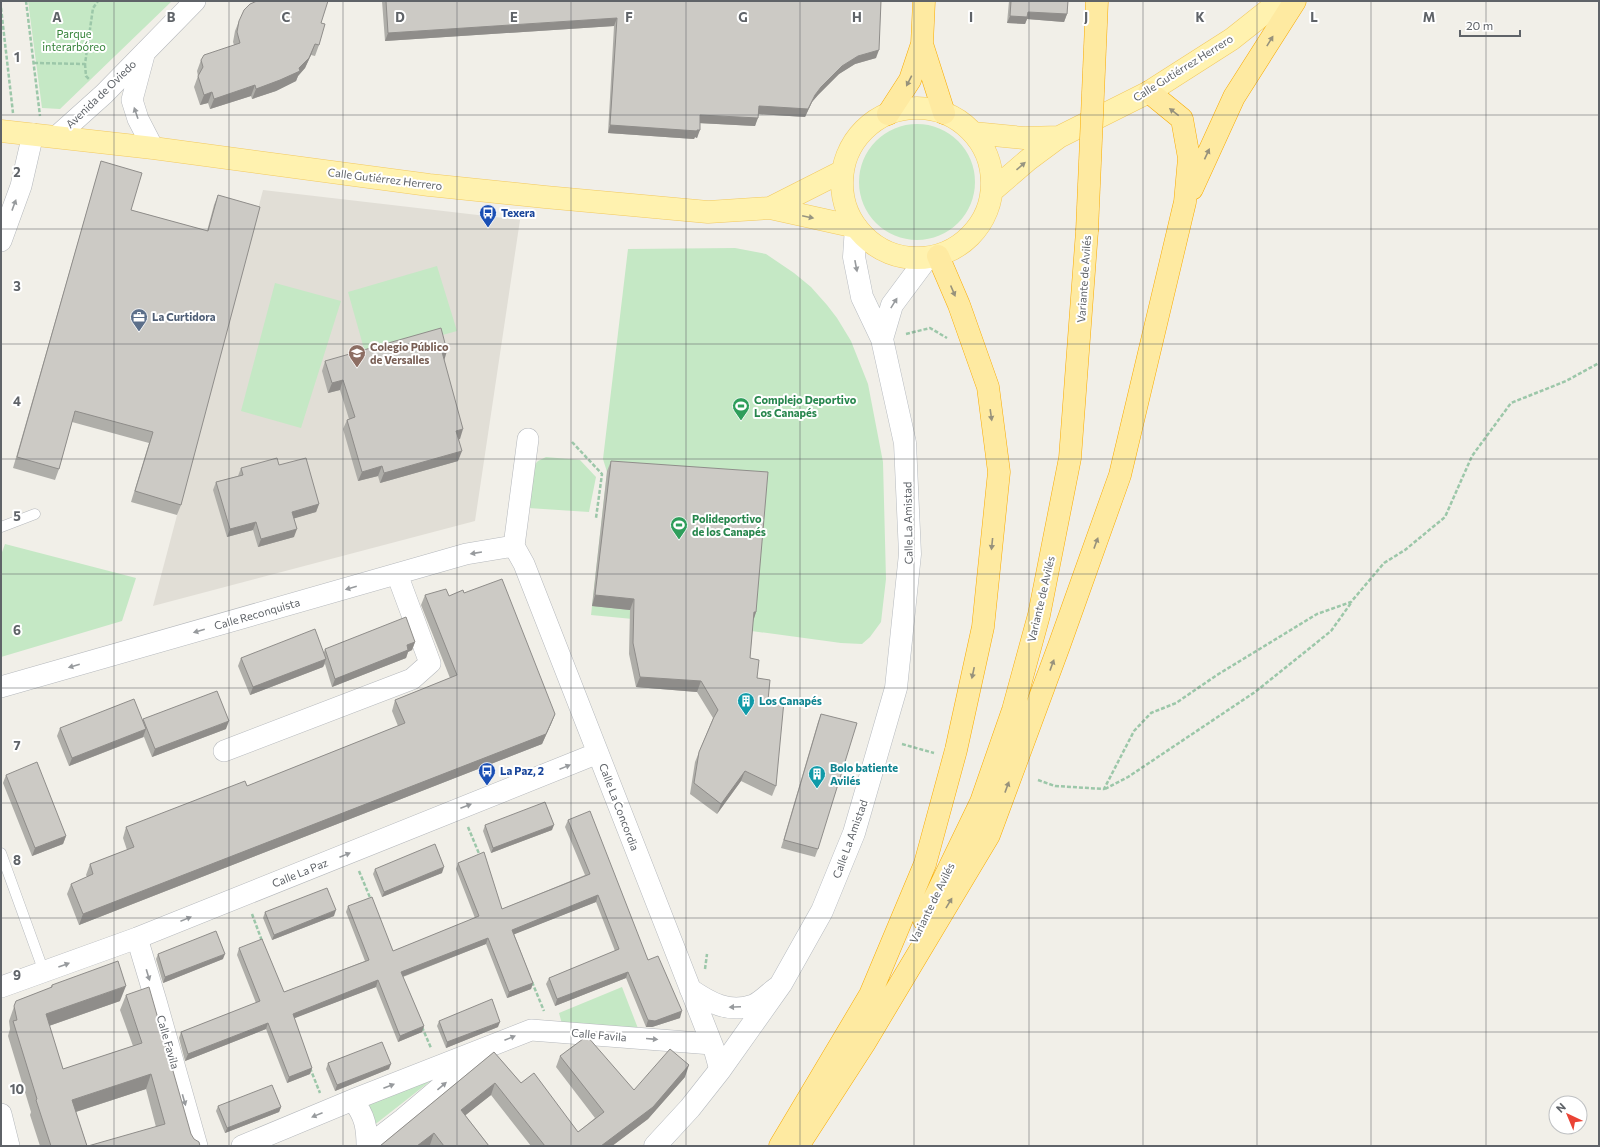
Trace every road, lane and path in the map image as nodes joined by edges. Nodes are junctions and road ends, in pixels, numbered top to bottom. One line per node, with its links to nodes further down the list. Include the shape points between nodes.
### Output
1 (26, 1): 11 (path)
2 (98, 1): 11 (path, via 93,8 85,64)
3 (195, 1): 10 (street, Avenida de Oviedo)
4 (924, 1): 9 (highway)
5 (1097, 1): 60 (highway, Variante de Avilés, bridge, via 1087,231 1070,458 1037,622 1013,710 980,802)
6 (1280, 1): 12 (main road, Calle Gutiérrez Herrero, via 1232,39)
7 (1295, 1): 21 (highway, one-way to 7, via 1234,97)
8 (1, 8): 16 (path)
9 (922, 44): 13 (highway); 14 (highway, one-way to 14, via 910,80)
10 (146, 51): 16 (street, Avenida de Oviedo, via 104,94); 18 (street, Avenida de Oviedo, one-way to 10, via 138,119 132,100)
11 (34, 62): 16 (path)
12 (1149, 92): 17 (main road, Calle Gutiérrez Herrero); 21 (highway, one-way to 12, via 1189,158 1182,119)
13 (944, 113): 14 (main road, via 919,108); 15 (main road)
14 (888, 114): 19 (main road, via 865,130 851,148)
15 (973, 133): 17 (main road, via 1024,138); 20 (main road, via 984,149 991,167)
16 (30, 134): 18 (main road, Calle Gutiérrez Herrero); 24 (street, one-way to 16, via 21,186)
17 (1059, 137): 20 (main road, one-way to 17)
18 (153, 148): 22 (main road, Calle Gutiérrez Herrero, via 429,185 545,197 708,212)
19 (843, 171): 22 (main road); 23 (main road, via 843,195)
20 (992, 191): 25 (main road, via 984,217 976,230 953,250)
21 (1185, 202): 60 (highway, one-way to 21, via 989,836 1120,475)
22 (770, 208): 23 (main road, one-way to 23)
23 (856, 227): 25 (main road, via 878,248 902,257); 26 (main road, Calle La Amistad, one-way to 26, via 854,257 862,298)
24 (1, 241)
25 (933, 257): 26 (main road, Calle La Amistad, one-way to 25, via 892,305); 73 (highway, one-way to 73, via 959,306 988,387 999,472 983,627 956,750 925,864 870,995)
26 (882, 339): 27 (path, via 930,328); 38 (main road, Calle La Amistad, via 905,443 910,554 896,688)
27 (950, 339)
28 (1599, 363): 36 (path, via 1566,381 1511,403 1472,456 1445,517 1405,550 1384,563)
29 (528, 439): 34 (street)
30 (572, 442): 32 (path, via 602,474)
31 (35, 514): 33 (lane)
32 (596, 518)
33 (1, 526)
34 (514, 546): 35 (street, Calle Reconquista, one-way to 35, via 466,554); 40 (street, Calle La Concordia, via 524,564)
35 (397, 574): 37 (street, Calle Reconquista, one-way to 37); 39 (street, via 430,663 412,679)
36 (1351, 602): 43 (path, via 1331,631 1255,692 1128,777); 43 (path, via 1317,614 1176,703 1151,713 1134,731)
37 (1, 687)
38 (882, 739): 41 (path); 54 (main road, Calle La Amistad, via 854,833 825,904)
39 (224, 751)
40 (598, 753): 44 (street, Calle La Paz, one-way to 40); 56 (street, Calle La Concordia)
41 (934, 754)
42 (1038, 780): 43 (path, via 1055,786)
43 (1104, 789)
44 (460, 808): 45 (street, Calle La Paz); 47 (path)
45 (352, 852): 48 (street, Calle La Paz, one-way to 45); 49 (path)
46 (1, 853): 52 (lane)
47 (481, 858)
48 (244, 895): 50 (street, Calle La Paz, one-way to 48); 51 (path)
49 (372, 904)
50 (137, 938): 52 (street, Calle La Paz, one-way to 50); 69 (street, Calle Favila, one-way to 69)
51 (264, 947)
52 (44, 972): 55 (street, Calle La Paz)
53 (531, 980): 58 (path)
54 (781, 984): 56 (street, one-way to 56, via 754,1004 735,1009 709,1002); 64 (main road, Calle La Amistad)
55 (1, 987)
56 (690, 990): 59 (street, Calle La Concordia)
57 (420, 1022): 62 (path)
58 (552, 1031): 59 (street, Calle Favila, one-way to 59); 61 (street, Calle Favila, one-way to 58, via 531,1030)
59 (712, 1044): 64 (street, Calle La Concordia)
60 (864, 1044): 74 (highway, Variante de Avilés)
61 (489, 1046): 62 (street, Calle Favila); 71 (street, Calle Favila, one-way to 61)
62 (438, 1066): 65 (street, Calle Favila, one-way to 62)
63 (310, 1067): 66 (path)
64 (720, 1070): 72 (main road, Calle La Amistad)
65 (353, 1101): 66 (street, Calle Favila); 71 (street, Calle Favila, via 360,1108 364,1118)
66 (327, 1111): 70 (street, Calle Favila, one-way to 70)
67 (1, 1114): 68 (street)
68 (10, 1146)
69 (197, 1146)
70 (242, 1146)
71 (367, 1146)
72 (655, 1146)
73 (780, 1146)
74 (798, 1146)

